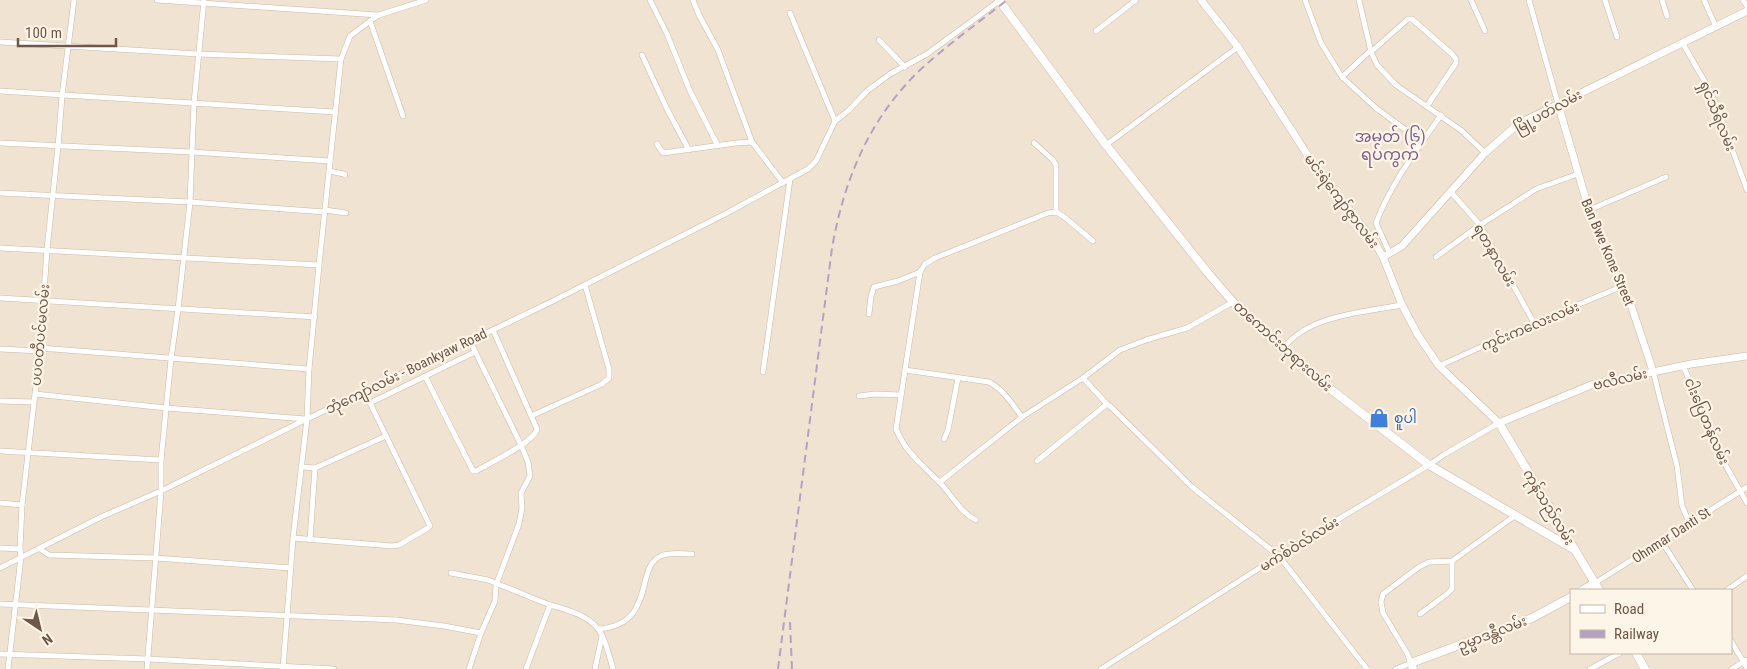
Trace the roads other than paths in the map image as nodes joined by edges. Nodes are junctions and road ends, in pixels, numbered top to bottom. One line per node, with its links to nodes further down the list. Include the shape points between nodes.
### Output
1 (74, 0): 31 (street, ပပဝတီပင်မလမ်း)
2 (157, 0): 17 (street)
3 (426, 0): 21 (street)
4 (650, 0): 54 (street)
5 (693, 0): 48 (street, via 718,50)
6 (999, 0): 37 (street, via 946,41); 53 (main road, တကောင်းဘုရားလမ်း)
7 (1136, 0): 25 (street)
8 (1201, 0): 32 (street, မင်းရဲကျော်ဇွာလမ်း)
9 (1305, 0): 38 (street, via 1321,43)
10 (1359, 0): 33 (street)
11 (1471, 0): 26 (street)
12 (1529, 0): 42 (street)
13 (1605, 0): 27 (street)
14 (1662, 0): 22 (street)
15 (1704, 0): 24 (street)
16 (1743, 0): 18 (street)
17 (203, 2): 21 (street); 34 (street)
18 (1747, 6)
19 (1747, 11): 24 (street, မြို့ပတ်လမ်း)
20 (790, 13): 47 (street)
21 (379, 14): 23 (street)
22 (1667, 16)
23 (370, 21): 36 (street, via 350,36); 46 (street)
24 (1716, 27): 30 (street, မြို့ပတ်လမ်း)
25 (1096, 31)
26 (1485, 31)
27 (1617, 37)
28 (879, 40): 37 (street)
29 (0, 42): 31 (street)
30 (1683, 44): 42 (street, မြို့ပတ်လမ်း); 66 (street, ရှင်သီရိလမ်း, via 1712,94)
31 (68, 46): 34 (street); 40 (street, ပပဝတီပင်မလမ်း)
32 (1238, 47): 53 (street); 81 (street, မင်းရဲကျော်ဇွာလမ်း, via 1312,162)
33 (1371, 51): 38 (street); 43 (street, via 1377,65 1396,85); 43 (street, via 1408,18 1412,18 1452,54 1456,63)
34 (198, 54): 36 (street); 41 (street)
35 (642, 55): 56 (street)
36 (341, 59): 44 (street)
37 (905, 67): 47 (street, via 867,90)
38 (1342, 77): 49 (street, via 1376,108)
39 (0, 92): 40 (street)
40 (62, 96): 41 (street); 55 (street, ပပဝတီပင်မလမ်း)
41 (194, 103): 44 (street); 57 (street)
42 (1558, 104): 58 (street, မြို့ပတ်လမ်း, via 1518,124); 61 (street, Ban Bwe Kone Street)
43 (1427, 106): 45 (street)
44 (335, 112): 59 (street)
45 (1440, 115): 49 (street); 58 (street)
46 (402, 116)
47 (835, 121): 64 (street, ဘုံကျော်လမ်း - Boankyaw Road, via 816,161)
48 (752, 142): 54 (street); 65 (street)
49 (1422, 142): 79 (street, via 1397,179 1376,223)
50 (0, 143): 55 (street)
51 (1034, 143): 73 (street, via 1056,165)
52 (657, 144): 56 (street, via 663,154)
53 (1106, 145): 89 (main road, တကောင်းဘုရားလမ်း)
54 (718, 146): 56 (street)
55 (58, 147): 57 (street); 69 (street, ပပဝတီပင်မလမ်း)
56 (689, 150)
57 (192, 152): 59 (street); 70 (street)
58 (1485, 153): 67 (street, မြို့ပတ်လမ်း)
59 (330, 162): 60 (street)
60 (329, 172): 62 (street); 72 (street)
61 (1578, 174): 71 (street, Ban Bwe Kone Street); 75 (street, via 1536,189)
62 (345, 175)
63 (1666, 176): 71 (street)
64 (790, 179): 65 (street, ဘုံကျော်လမ်း - Boankyaw Road); 107 (street)
65 (783, 183): 85 (street, ဘုံကျော်လမ်း - Boankyaw Road)
66 (1747, 190)
67 (1450, 191): 75 (street, ရတနာလမ်း); 79 (street, မြို့ပတ်လမ်း, via 1402,246)
68 (0, 193): 69 (street)
69 (52, 197): 70 (street); 78 (street, ပပဝတီပင်မလမ်း)
70 (190, 202): 72 (street); 80 (street)
71 (1589, 210): 86 (street, Ban Bwe Kone Street, via 1604,250)
72 (325, 211): 74 (street); 83 (street)
73 (1056, 212): 76 (street); 84 (street, via 1040,215 935,258)
74 (346, 213)
75 (1480, 225): 82 (street); 94 (street, ရတနာလမ်း)
76 (1093, 241)
77 (0, 248): 78 (street)
78 (47, 249): 80 (street); 88 (street, ပပဝတီပင်မလမ်း)
79 (1390, 254): 81 (street, မြို့ပတ်လမ်း)
80 (184, 257): 83 (street); 91 (street)
81 (1383, 257): 90 (street, မင်းရဲကျော်ဇွာလမ်း)
82 (1436, 257)
83 (319, 265): 93 (street)
84 (920, 272): 92 (street, via 874,287); 106 (street)
85 (585, 284): 95 (street, ဘုံကျော်လမ်း - Boankyaw Road); 121 (street, via 609,378)
86 (1623, 286): 94 (street, ကွင်းကလေးလမ်း); 108 (street, Ban Bwe Kone Street)
87 (0, 298): 88 (street)
88 (43, 301): 91 (street); 99 (street, ပပဝတီပင်မလမ်း)
89 (1233, 302): 98 (main road, တကောင်းဘုရားလမ်း); 111 (street, via 1187,328 1120,350)
90 (1402, 305): 98 (street, via 1331,319 1303,330); 104 (street, မင်းရဲကျော်ဇွာလမ်း)
91 (178, 309): 93 (street); 102 (street)
92 (869, 314)
93 (314, 317): 105 (street)
94 (1534, 324): 104 (street, ကွင်းကလေးလမ်း)
95 (492, 330): 96 (street, ဘုံကျော်လမ်း - Boankyaw Road); 121 (street)
96 (470, 341): 100 (street); 112 (street, ဘုံကျော်လမ်း - Boankyaw Road)
97 (0, 349): 99 (street)
98 (1283, 349): 132 (main road, တကောင်းဘုရားလမ်း)
99 (40, 350): 102 (street); 113 (street, ပပဝတီပင်မလမ်း)
100 (475, 352): 109 (street); 127 (street)
101 (1747, 356): 103 (street, ဗလီလမ်း)
102 (170, 359): 105 (street); 120 (street)
103 (1683, 365): 108 (street, ဗလီလမ်း); 137 (street, ငါးပြေတန်လမ်း, via 1718,452)
104 (1439, 366): 124 (street, မင်းရဲကျော်ဇွာလမ်း)
105 (309, 368): 123 (street)
106 (905, 370): 110 (street); 115 (street)
107 (763, 372)
108 (1653, 372): 124 (street, ဗလီလမ်း, via 1590,385); 144 (street, via 1677,466 1682,506)
109 (425, 376): 118 (street); 127 (street, via 474,471)
110 (958, 378): 122 (street, via 996,386); 126 (street)
111 (1083, 378): 119 (street); 122 (street)
112 (365, 391): 118 (street); 123 (street, ဘုံကျော်လမ်း - Boankyaw Road)
113 (35, 394): 117 (street, ပပဝတီပင်မလမ်း); 120 (street)
114 (859, 396): 115 (street)
115 (901, 396): 135 (street, via 896,429 901,441 910,455)
116 (0, 401): 117 (street)
117 (34, 402): 129 (street, ပပဝတီပင်မလမ်း)
118 (370, 403): 125 (street)
119 (1107, 404): 131 (street); 153 (street, via 1192,486)
120 (166, 408): 123 (street); 130 (street)
121 (531, 416): 127 (street, via 537,433)
122 (1022, 417): 135 (street)
123 (307, 419): 133 (street); 138 (street, ဘုံကျော်လမ်း - Boankyaw Road)
124 (1499, 423): 132 (street, မက်စ်ဝဲလ်လမ်း); 151 (main road, ကုန်သည်လမ်း)
125 (386, 436): 134 (street); 146 (street, via 430,526 392,546)
126 (944, 439)
127 (521, 445): 161 (street, via 530,476 521,493 519,524)
128 (0, 451): 129 (street)
129 (28, 452): 130 (street); 141 (street, ပပဝတီပင်မလမ်း)
130 (161, 460): 138 (street)
131 (1037, 461)
132 (1429, 465): 142 (main road, တကောင်းဘုရားလမ်း); 153 (street, မက်စ်ဝဲလ်လမ်း)
133 (301, 467): 134 (street); 145 (street)
134 (314, 468): 146 (street)
135 (940, 482): 143 (street, via 950,498)
136 (1747, 487): 137 (street, Ohnmar Danti St)
137 (1741, 490): 140 (street, ငါးပြေတန်လမ်း); 144 (street, Ohnmar Danti St)
138 (161, 491): 150 (street, ဘုံကျော်လမ်း - Boankyaw Road); 155 (street)
139 (0, 503): 141 (street)
140 (1747, 503)
141 (22, 505): 149 (street, ပပဝတီပင်မလမ်း)
142 (1516, 515): 151 (main road, တကောင်းဘုရားလမ်း); 156 (street)
143 (976, 520)
144 (1690, 524): 147 (street, Ohnmar Danti St)
145 (293, 538): 146 (street); 158 (street)
146 (310, 540)
147 (1662, 542): 162 (street, Ohnmar Danti St); 163 (street)
148 (0, 548): 149 (street)
149 (20, 548): 154 (street, ပပဝတီပင်မလမ်း)
150 (40, 549): 154 (street, ဘုံကျော်လမ်း - Boankyaw Road); 155 (street, via 49,555)
151 (1575, 550): 162 (main road, ကုန်သည်လမ်း)
152 (692, 554): 172 (street, via 658,557 649,569 636,611 624,622)
153 (1279, 556): 192 (street, မက်စ်ဝဲလ်လမ်း); 193 (street)
154 (21, 557): 157 (street, ဘုံကျော်လမ်း - Boankyaw Road); 167 (street, ပပဝတီပင်မလမ်း)
155 (156, 558): 158 (street); 169 (street)
156 (1452, 561): 170 (street, via 1452,589); 182 (street, via 1429,562 1384,594 1381,602 1383,613)
157 (0, 568)
158 (291, 568): 171 (street)
159 (450, 573): 161 (street, via 488,580)
160 (1747, 576): 164 (street)
161 (496, 585): 168 (street); 173 (street, via 495,601)
162 (1597, 587)
163 (1692, 589)
164 (1728, 589)
165 (1570, 598): 182 (main road, ဥမ္မာဒန္တီလမ်း, via 1532,618)
166 (0, 604): 167 (street)
167 (15, 604): 169 (street); 177 (street, ပပဝတီပင်မလမ်း)
168 (550, 605): 172 (street, via 570,610); 189 (street)
169 (152, 609): 171 (street); 180 (street)
170 (1420, 614)
171 (288, 615): 173 (street, via 396,620); 183 (street)
172 (598, 629): 174 (street)
173 (481, 633): 188 (street)
174 (602, 635): 190 (street); 191 (street)
175 (1732, 642): 181 (street)
176 (0, 654): 177 (street)
177 (9, 654): 180 (street); 185 (street, ပပဝတီပင်မလမ်း)
178 (1618, 654): 195 (street)
179 (1638, 654): 196 (main road)
180 (148, 659): 183 (street); 186 (street)
181 (1745, 661): 184 (street); 197 (street)
182 (1412, 666): 194 (street)
183 (283, 668): 187 (street)
184 (1747, 668)
185 (8, 669)
186 (147, 669)
187 (334, 669)
188 (469, 669)
189 (526, 669)
190 (595, 669)
191 (614, 669)
192 (1101, 669)
193 (1367, 669)
194 (1396, 669)
195 (1590, 669)
196 (1645, 669)
197 (1732, 669)

